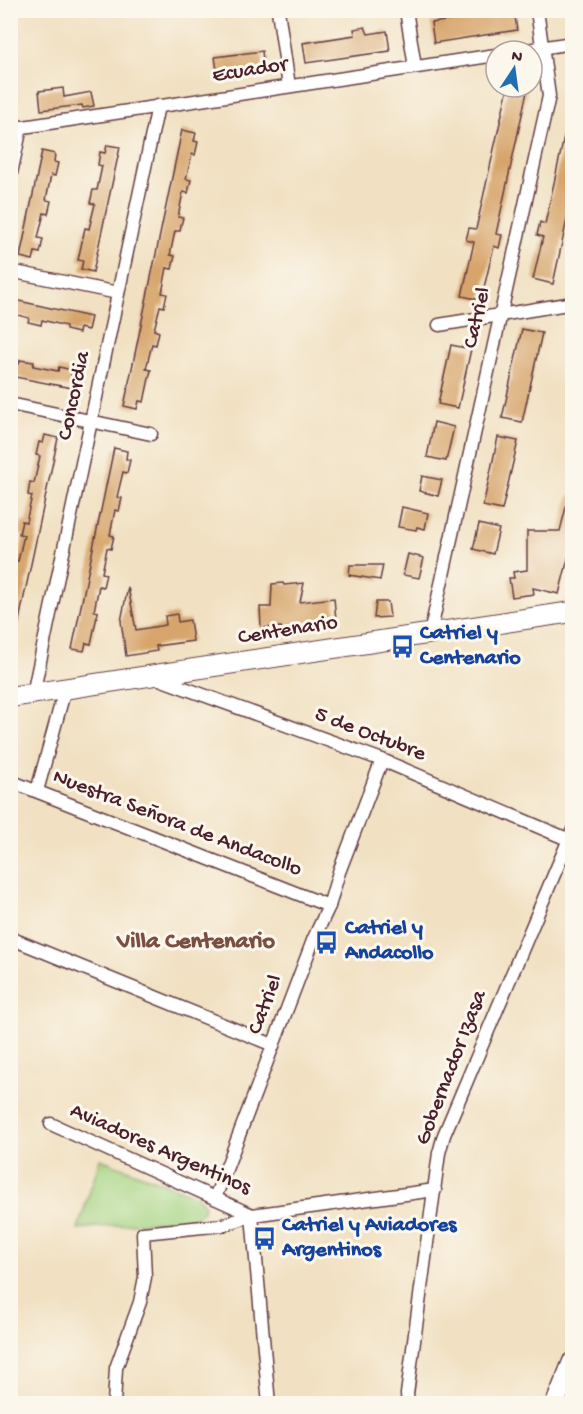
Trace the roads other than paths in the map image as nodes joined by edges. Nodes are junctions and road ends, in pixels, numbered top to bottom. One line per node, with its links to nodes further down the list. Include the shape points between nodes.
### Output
1 (278, 10): 10 (street)
2 (406, 10): 9 (street)
3 (537, 10): 4 (street, Catriel)
4 (541, 39)
5 (573, 43): 6 (street)
6 (544, 48)
7 (484, 57): 9 (street, Ecuador)
8 (544, 62): 17 (street, Catriel, via 549,96)
9 (415, 67): 10 (street, Ecuador)
10 (289, 86): 11 (street, Ecuador)
11 (158, 106): 12 (street, Ecuador); 15 (street, Concordia)
12 (16, 128): 13 (street)
13 (10, 177)
14 (10, 271): 15 (street)
15 (118, 293): 20 (street, Concordia)
16 (573, 305): 17 (street)
17 (501, 315): 18 (street); 23 (street, Catriel)
18 (439, 325)
19 (10, 404): 20 (street)
20 (91, 421): 21 (street); 26 (street, Concordia)
21 (151, 434)
22 (573, 612): 23 (main road, Centenario)
23 (430, 634): 24 (main road, Centenario)
24 (150, 676): 25 (main road, Centenario); 28 (street, 5 de Octubre)
25 (65, 689): 26 (main road, Centenario); 30 (street)
26 (33, 694): 27 (main road, Centenario)
27 (10, 697)
28 (382, 760): 31 (street, 5 de Octubre); 32 (street, Catriel)
29 (10, 781): 30 (street, Nuestra Señora de Andacollo)
30 (37, 791): 32 (street, Nuestra Señora de Andacollo)
31 (571, 837): 36 (street, Gobernador Izasa, via 444,1135)
32 (328, 906): 34 (street, Catriel)
33 (10, 938): 34 (street)
34 (273, 1045): 37 (street, Catriel)
35 (51, 1124): 37 (street, Aviadores Argentinos)
36 (435, 1190): 38 (street); 42 (street, Gobernador Izasa)
37 (215, 1198): 38 (street, Aviadores Argentinos)
38 (252, 1215): 40 (street, via 223,1225 143,1233 140,1302 116,1368); 41 (street)
39 (573, 1362): 43 (main road)
40 (114, 1404)
41 (269, 1404)
42 (408, 1404)
43 (555, 1404)

